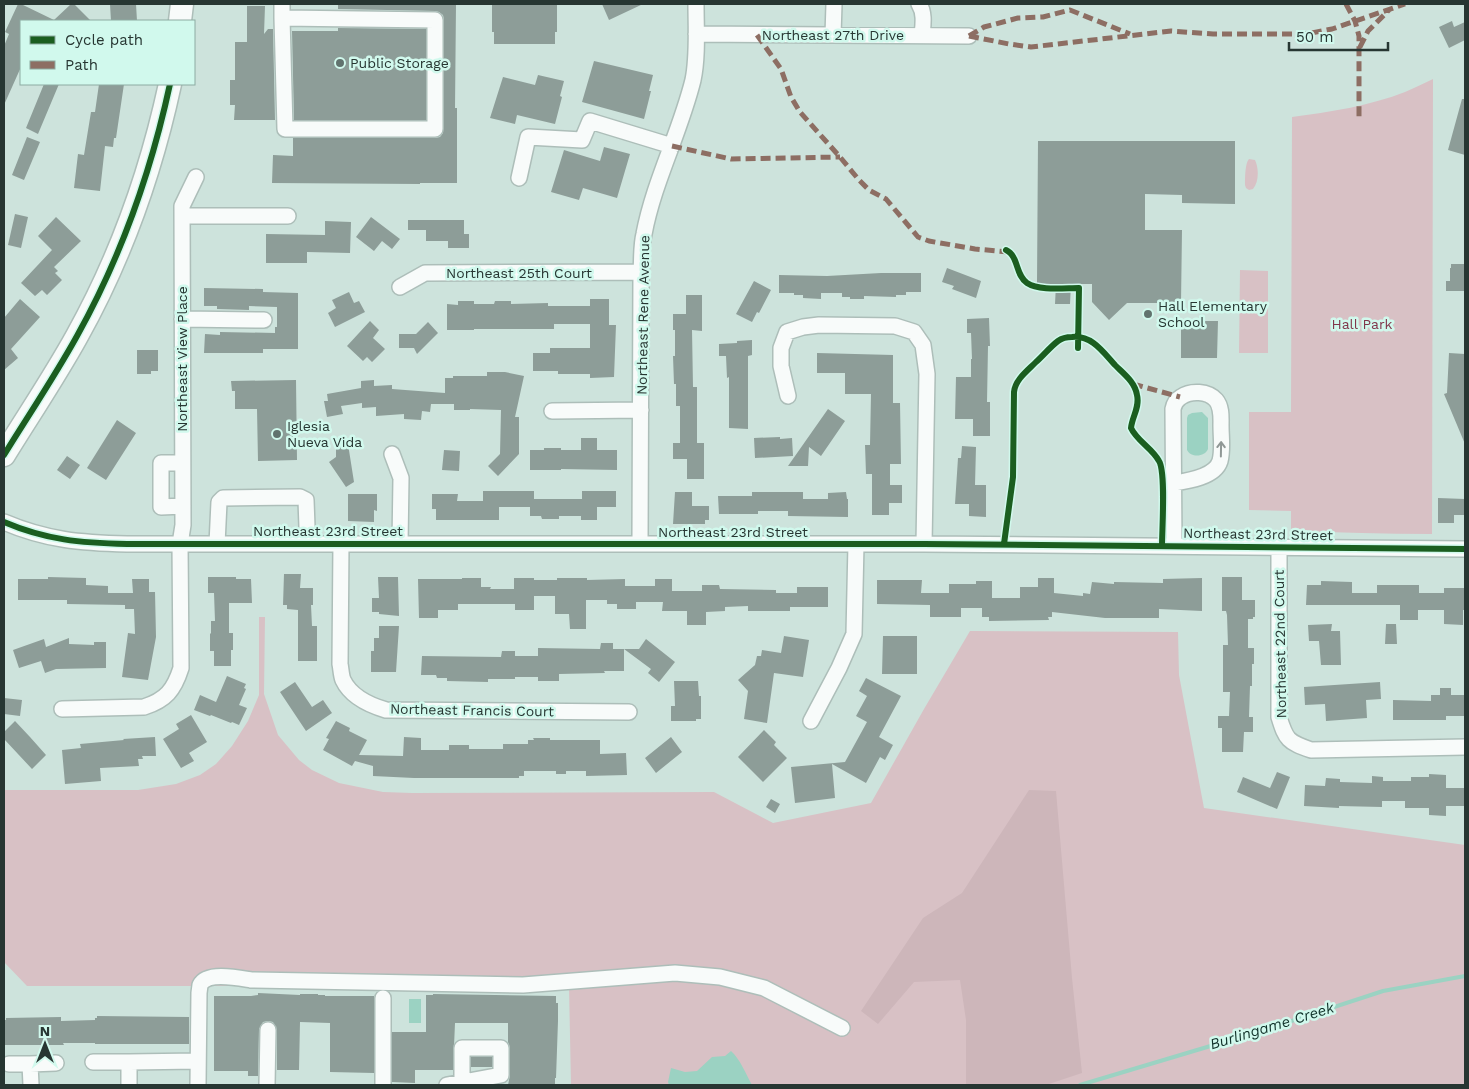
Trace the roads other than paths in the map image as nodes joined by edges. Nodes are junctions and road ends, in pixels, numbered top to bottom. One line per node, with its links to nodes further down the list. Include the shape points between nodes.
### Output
1 (182, 4): 6 (highway)
2 (696, 4): 7 (street, Northeast Rene Avenue)
3 (834, 4): 8 (street)
4 (919, 4): 9 (street, via 923,16)
5 (282, 11): 5 (street, via 285,129 434,129 435,20)
6 (180, 20)
7 (696, 34): 8 (street, Northeast 27th Drive); 12 (street, Northeast Rene Avenue, via 693,78)
8 (833, 35): 9 (street, Northeast 27th Drive)
9 (922, 36): 10 (street, Northeast 27th Drive)
10 (969, 36)
11 (170, 85): 25 (highway, via 155,148 117,254 77,336)
12 (672, 146): 14 (street, via 590,121 582,140 528,137); 17 (street, Northeast Rene Avenue, via 648,214)
13 (196, 177): 15 (street, Northeast View Place, via 182,206)
14 (519, 178)
15 (182, 216): 16 (street); 19 (street, Northeast View Place)
16 (288, 216)
17 (641, 272): 18 (street, Northeast 25th Court, via 425,274); 22 (street, Northeast Rene Avenue)
18 (400, 287)
19 (182, 319): 20 (street); 26 (street, Northeast View Place)
20 (264, 320)
21 (788, 396): 37 (street, via 781,366 781,348 786,332 819,325 895,326 914,332 923,345 927,374)
22 (641, 410): 23 (street); 35 (street, Northeast Rene Avenue)
23 (552, 411)
24 (392, 454): 34 (street, via 401,478)
25 (4, 455)
26 (182, 463): 28 (street, Northeast View Place); 28 (street, via 161,463 161,507)
27 (1174, 483): 27 (street, one-way to 27, via 1200,478 1215,470 1220,463 1220,408 1218,401 1211,396 1186,394 1175,402); 38 (street)
28 (182, 506): 32 (street, Northeast View Place)
29 (4, 522): 32 (street, Northeast 23rd Street, via 66,541)
30 (307, 527): 33 (street, via 306,500 300,497 223,498 219,502)
31 (341, 543): 33 (street, Northeast 23rd Street); 34 (street, Northeast 23rd Street); 42 (street, Northeast Francis Court, via 340,664 343,680 369,705 386,710)
32 (180, 544): 33 (street, Northeast 23rd Street); 41 (street, Northeast View Place, via 180,668 168,695 144,707)
33 (217, 544)
34 (400, 544): 35 (street, Northeast 23rd Street)
35 (640, 544): 36 (street, Northeast 23rd Street)
36 (856, 544): 37 (street, Northeast 23rd Street); 43 (street, via 854,634)
37 (924, 544): 38 (street, Northeast 23rd Street)
38 (1174, 546): 39 (street, Northeast 23rd Street)
39 (1279, 548): 40 (street, Northeast 23rd Street); 44 (street, Northeast 22nd Court, via 1279,717 1284,736 1311,750)
40 (1465, 549)
41 (62, 709)
42 (629, 712)
43 (811, 722)
44 (1465, 747)
45 (383, 998): 58 (street)
46 (842, 1028): 48 (street, via 764,988 720,976 675,973 523,986 251,980 220,976 210,977 200,985)
47 (268, 1030): 57 (street)
48 (198, 1061): 50 (street); 56 (street)
49 (93, 1062): 50 (street)
50 (129, 1062): 55 (street)
51 (56, 1063): 53 (street)
52 (9, 1064): 53 (street)
53 (30, 1064): 54 (street)
54 (30, 1085)
55 (129, 1085)
56 (198, 1085)
57 (267, 1085)
58 (382, 1085)

